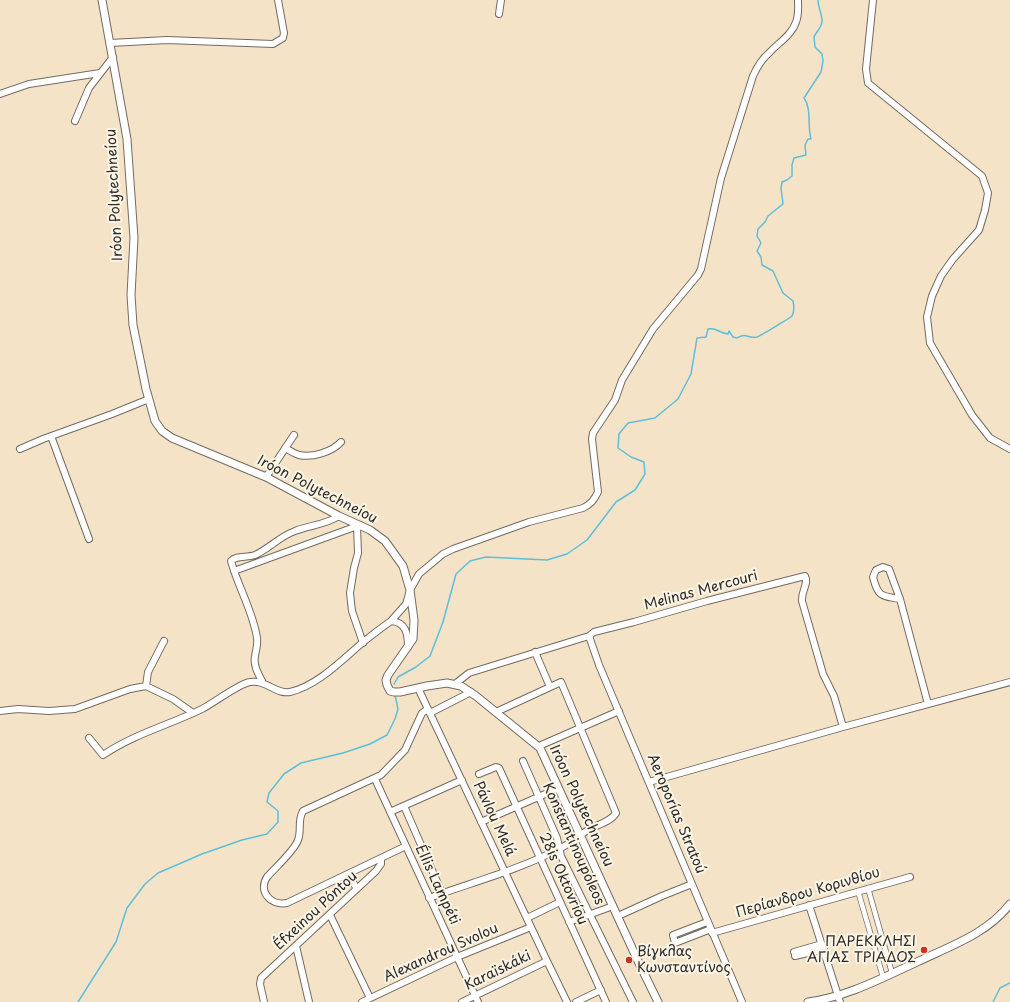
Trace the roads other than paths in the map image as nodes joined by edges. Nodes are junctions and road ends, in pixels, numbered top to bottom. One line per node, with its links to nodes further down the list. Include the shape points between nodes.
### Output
1 (102, 0): 7 (street, Iróon Polytechneíou)
2 (278, 0): 7 (street, via 284,33 283,38 273,44 167,40)
3 (501, 0): 6 (street)
4 (798, 0): 24 (street, via 796,23 768,53 753,76 721,178 701,269 653,329 622,380 610,410 593,433 598,492 595,499 583,508 529,522 442,554 419,574)
5 (873, 0): 18 (street, via 866,69 868,83 982,176 988,193 978,230 941,276 932,296 927,317 930,343 972,416 990,438)
6 (498, 14)
7 (110, 43): 8 (street, Iróon Polytechneíou)
8 (113, 57): 9 (street); 12 (street, Iróon Polytechneíou, via 128,152 134,238 131,295 133,325)
9 (100, 73): 10 (street, via 29,84); 11 (street, via 89,88)
10 (0, 94)
11 (75, 121)
12 (149, 399): 14 (street); 19 (street, Iróon Polytechneíou, via 155,421 168,435)
13 (294, 435): 16 (street)
14 (51, 436): 17 (street); 22 (street)
15 (341, 442): 16 (street, via 318,455 299,455)
16 (285, 448): 19 (street)
17 (20, 449)
18 (1010, 449)
19 (266, 477): 20 (street, Iróon Polytechneíou)
20 (339, 516): 21 (street, Iróon Polytechneíou); 23 (street, via 322,525 294,531 253,556 233,559 231,561)
21 (357, 525): 23 (street); 24 (street, Iróon Polytechneíou, via 370,530 385,541 403,566); 29 (street, via 358,553 350,593 352,611)
22 (89, 539)
23 (234, 571): 33 (street, via 258,639 255,664)
24 (410, 590): 26 (street, via 406,604); 30 (street, Iróon Polytechneíou, via 414,632)
25 (900, 599): 25 (street, via 889,569 884,567 876,570 873,577 879,593 883,597); 39 (street)
26 (391, 621): 29 (street); 30 (street, via 403,624 408,635)
27 (589, 636): 31 (street, Melinas Mercouri); 42 (street, Aeroporías Stratoú); 45 (street, Melinas Mercouri, via 594,632 805,576 802,601 823,674 834,696)
28 (164, 641): 35 (street, via 148,672)
29 (363, 643): 33 (street, via 322,676 301,688 283,692)
30 (408, 647): 37 (street, Iróon Polytechneíou, via 390,673 386,684 394,692)
31 (536, 652): 34 (street, Melinas Mercouri, via 469,673); 36 (street)
32 (1010, 682): 39 (street)
33 (263, 683): 43 (street, via 249,682)
34 (455, 684): 37 (street, Iróon Polytechneíou); 38 (street, Iróon Polytechneíou)
35 (146, 686): 40 (street, via 130,689 75,709); 43 (street, via 174,699)
36 (550, 686): 44 (street); 46 (street, via 561,682)
37 (418, 688): 41 (street, Pávlou Melá)
38 (471, 692): 41 (street); 44 (street, Iróon Polytechneíou)
39 (928, 704): 45 (street)
40 (0, 711)
41 (429, 711): 51 (street, via 422,714 405,750); 52 (street, Pávlou Melá)
42 (619, 711): 46 (street); 53 (street, Aeroporías Stratoú)
43 (193, 712): 47 (street, via 121,744 104,755)
44 (496, 712): 48 (street, Iróon Polytechneíou)
45 (843, 727): 53 (street)
46 (581, 728): 48 (street); 60 (street, via 616,812 614,816)
47 (89, 738)
48 (539, 746): 54 (street, Iróon Polytechneíou)
49 (523, 761): 55 (street, Konstantinoupóleos)
50 (480, 774): 57 (street, 28is Oktovríou, via 499,768)
51 (375, 779): 58 (street, Éllis Lampéti); 66 (street, via 303,811 299,820 297,844 264,881 264,888 269,899 287,903)
52 (462, 780): 56 (street); 59 (street, Pávlou Melá)
53 (649, 782): 68 (street, Aeroporías Stratoú)
54 (559, 788): 55 (street); 60 (street, Iróon Polytechneíou)
55 (538, 797): 57 (street); 62 (street, Konstantinoupóleos)
56 (404, 806): 58 (street); 72 (street)
57 (516, 806): 59 (street); 63 (street, 28is Oktovríou)
58 (390, 812): 61 (street, Éllis Lampéti)
59 (481, 822): 65 (street, Pávlou Melá)
60 (581, 835): 62 (street); 77 (street, Iróon Polytechneíou)
61 (406, 846): 64 (street); 73 (street, Éllis Lampéti)
62 (560, 849): 63 (street); 78 (street, Konstantinoupóleos)
63 (540, 858): 65 (street); 74 (street, 28is Oktovríou)
64 (381, 859): 66 (street); 70 (street, Éfxeinou Póntou, via 379,868)
65 (505, 872): 72 (street); 81 (street, Pávlou Melá)
66 (348, 874): 70 (street)
67 (910, 877): 69 (street, Περίανδρου Κορινθίου)
68 (692, 884): 80 (street); 83 (street, Aeroporías Stratoú)
69 (868, 888): 71 (street, Περίανδρου Κορινθίου); 91 (street)
70 (357, 889): 79 (street, Éfxeinou Póntou)
71 (858, 891): 76 (street, Περίανδρου Κορινθίου); 92 (street)
72 (442, 893): 73 (street)
73 (429, 898): 89 (street, Éllis Lampéti)
74 (560, 902): 81 (street); 82 (street, 28is Oktovríou)
75 (1010, 904): 91 (street, via 993,922 957,944)
76 (810, 905): 85 (street, Περίανδρου Κορινθίου); 87 (street)
77 (613, 906): 78 (street); 80 (street, Iróon Polytechneíou)
78 (590, 914): 82 (street); 104 (street, Konstantinoupóleos)
79 (330, 915): 86 (street, Éfxeinou Póntou); 94 (street)
80 (618, 916): 105 (street, Iróon Polytechneíou)
81 (526, 918): 84 (street, Pávlou Melá)
82 (569, 922): 93 (street, 28is Oktovríou)
83 (708, 922): 85 (street, Aeroporías Stratoú); 85 (street, Περίανδρου Κορινθίου, via 673,936 675,943)
84 (531, 927): 89 (street, Alexandrou Svolou); 90 (street, Pávlou Melá)
85 (711, 931): 106 (street, Aeroporías Stratoú)
86 (296, 946): 97 (street, Éfxeinou Póntou, via 261,978); 98 (street)
87 (823, 947): 88 (street); 96 (street)
88 (795, 954)
89 (456, 957): 94 (street, Alexandrou Svolou); 95 (street, Éllis Lampéti)
90 (547, 961): 95 (street, Karaïskáki); 101 (street, Karaïskáki)
91 (892, 973): 92 (street)
92 (883, 977): 96 (street)
93 (600, 990): 102 (street); 103 (street, 28is Oktovríou)
94 (370, 998): 99 (street, Alexandrou Svolou)
95 (476, 999): 100 (street, Karaïskáki)
96 (839, 999): 107 (street)
97 (264, 1002)
98 (309, 1002)
99 (362, 1002)
100 (462, 1002)
101 (567, 1002)
102 (576, 1002)
103 (606, 1002)
104 (633, 1002)
105 (658, 1002)
106 (742, 1002)
107 (808, 1002)

